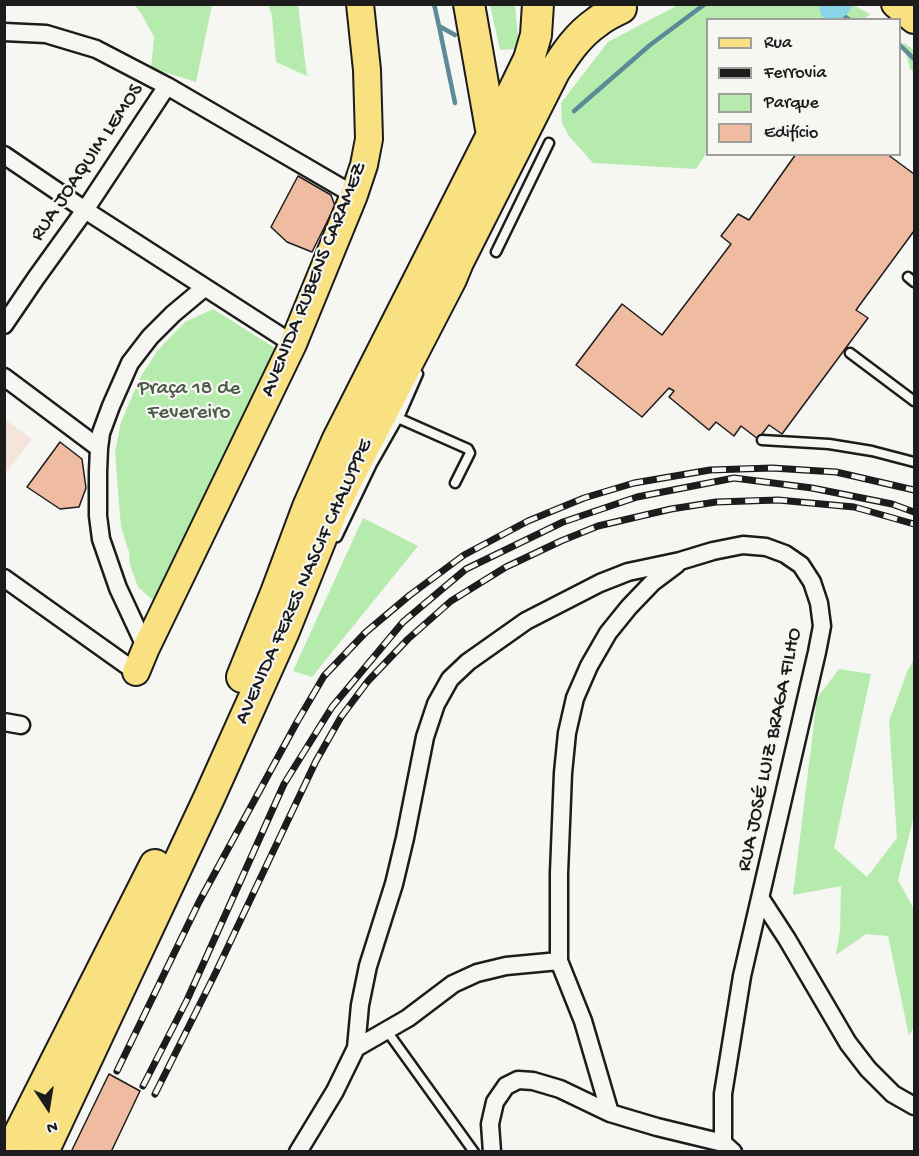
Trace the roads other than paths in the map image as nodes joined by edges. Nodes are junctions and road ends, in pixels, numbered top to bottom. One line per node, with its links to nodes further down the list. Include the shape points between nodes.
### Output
1 (360, 4): 13 (main road, AVENIDA RUBENS CARAMEZ, via 369,139)
2 (469, 4): 10 (highway)
3 (538, 4): 10 (highway, AVENIDA FERES NASCIF CHALUPPE, via 536,35 529,59)
4 (587, 4): 6 (highway)
5 (895, 4): 7 (main road)
6 (627, 6): 16 (highway, AVENIDA FERES NASCIF CHALUPPE, via 597,21 567,52)
7 (915, 20)
8 (4, 32): 9 (street, via 46,34 96,49)
9 (167, 86): 13 (street); 14 (street, RUA JOAQUIM LEMOS)
10 (492, 135): 44 (highway, AVENIDA FERES NASCIF CHALUPPE, via 337,441 189,799)
11 (549, 143): 15 (lane)
12 (4, 155): 14 (street)
13 (354, 195): 20 (main road, AVENIDA RUBENS CARAMEZ)
14 (85, 210): 17 (street); 19 (street, RUA JOAQUIM LEMOS)
15 (496, 252)
16 (451, 279): 18 (lane); 34 (highway, AVENIDA FERES NASCIF CHALUPPE, via 341,492)
17 (204, 288): 20 (street); 27 (street, via 150,337 130,363 107,415)
18 (439, 324)
19 (4, 325)
20 (293, 344): 35 (main road, AVENIDA RUBENS CARAMEZ)
21 (850, 353): 24 (lane)
22 (423, 362): 25 (lane)
23 (4, 377): 27 (street)
24 (915, 401)
25 (398, 418): 29 (lane, via 468,449 470,453); 30 (lane)
26 (762, 440): 28 (lane, via 829,444)
27 (99, 448): 35 (street, via 101,539)
28 (915, 462)
29 (455, 483)
30 (335, 540)
31 (680, 561): 37 (street, RUA JOSÉ LUIZ BRAGA FILHO, via 743,545 766,547 801,565 819,603 822,626 817,652); 38 (street, via 629,606 608,633 575,698 563,773); 40 (street, RUA JOSÉ LUIZ BRAGA FILHO, via 628,572 573,596 491,644 450,679 425,737 405,838 368,966)
32 (4, 578): 36 (street)
33 (303, 605): 34 (lane)
34 (284, 631): 45 (highway, AVENIDA FERES NASCIF CHALUPPE)
35 (146, 648): 36 (main road, AVENIDA RUBENS CARAMEZ)
36 (136, 672)
37 (760, 899): 41 (street, via 848,1043 893,1094); 43 (street, RUA JOSÉ LUIZ BRAGA FILHO, via 742,976 723,1094)
38 (559, 961): 39 (street, via 477,973 453,984); 42 (street, via 583,1021)
39 (387, 1031): 40 (street); 47 (lane)
40 (356, 1048): 46 (street)
41 (915, 1106)
42 (610, 1113): 43 (street); 48 (street, via 560,1089 518,1080 506,1086 495,1102 490,1124)
43 (728, 1148)
44 (10, 1152)
45 (43, 1152)
46 (298, 1152)
47 (474, 1152)
48 (492, 1152)

